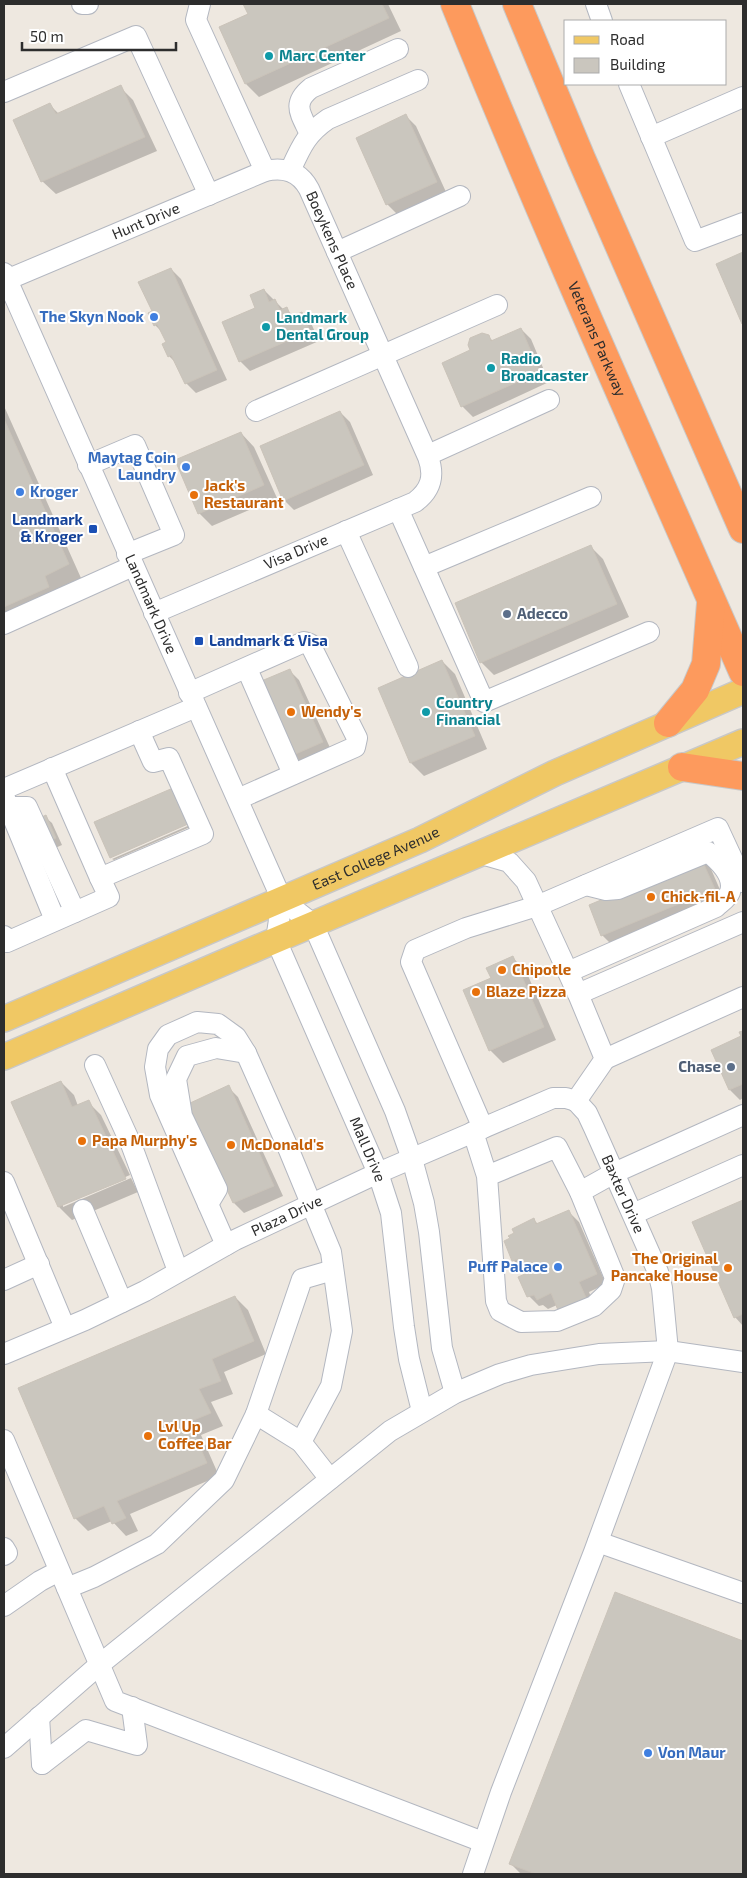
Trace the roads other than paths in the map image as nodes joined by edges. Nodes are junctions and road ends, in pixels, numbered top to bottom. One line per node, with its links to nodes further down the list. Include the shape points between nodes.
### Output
1 (82, 4): 2 (street)
2 (88, 4)
3 (200, 4): 16 (street, via 196,20)
4 (455, 4): 35 (highway, Veterans Parkway, via 578,298)
5 (517, 4): 31 (highway)
6 (596, 4): 7 (street)
7 (602, 20)
8 (398, 49): 13 (street, via 302,95 299,109)
9 (418, 80): 13 (street, via 328,119)
10 (629, 85): 14 (street)
11 (4, 92): 17 (street, via 136,36)
12 (743, 97): 14 (street)
13 (310, 134): 15 (street)
14 (651, 137): 19 (street, via 695,241)
15 (290, 171): 16 (street, Hunt Drive, via 276,169); 20 (street, Boeykens Place, via 306,184)
16 (265, 172): 17 (street, Hunt Drive)
17 (209, 195): 21 (street, Hunt Drive)
18 (460, 196): 20 (street)
19 (743, 223)
20 (337, 252): 23 (street, Boeykens Place)
21 (5, 278): 27 (street, Landmark Drive)
22 (498, 305): 23 (street)
23 (383, 356): 25 (street); 26 (street, Boeykens Place)
24 (548, 400): 26 (street)
25 (256, 411)
26 (428, 455): 28 (street, Boeykens Place, via 432,468)
27 (88, 465): 33 (street, Landmark Drive); 33 (street, via 135,445 174,534)
28 (431, 483): 30 (street, Visa Drive, via 423,496)
29 (591, 497): 34 (street)
30 (398, 509): 32 (street, Visa Drive); 34 (street)
31 (743, 530)
32 (346, 531): 36 (street, Visa Drive); 40 (street)
33 (130, 560): 36 (street, Landmark Drive); 37 (street)
34 (424, 568): 38 (street, via 484,702)
35 (711, 599): 41 (highway, Veterans Parkway); 44 (highway, via 706,664 695,690)
36 (154, 613): 43 (street, Landmark Drive)
37 (4, 624)
38 (649, 632)
39 (247, 668): 43 (street); 49 (street); 49 (street, via 304,642 310,644 357,738 355,747)
40 (408, 668)
41 (743, 672)
42 (743, 691): 44 (main road, East College Avenue)
43 (192, 700): 45 (street); 52 (street, Landmark Drive)
44 (668, 723): 57 (main road, East College Avenue, via 554,773 420,840)
45 (139, 731): 48 (street); 55 (street, via 153,762 169,758 203,834)
46 (743, 742): 47 (main road)
47 (682, 767): 50 (highway); 54 (main road)
48 (52, 768): 51 (street); 55 (street)
49 (293, 774): 52 (street)
50 (743, 776)
51 (4, 788)
52 (238, 799): 57 (street, Landmark Drive)
53 (7, 803): 59 (street, via 27,807); 60 (street)
54 (481, 854): 58 (street, via 510,862 526,880); 62 (main road)
55 (100, 878): 59 (street, via 109,898)
56 (737, 882): 58 (street, via 718,828); 65 (street, via 716,907)
57 (282, 900): 62 (street, Landmark Drive); 64 (street); 67 (main road, East College Avenue)
58 (537, 906): 65 (street); 76 (street, via 466,928 415,950 411,962)
59 (75, 912): 60 (street)
60 (55, 920): 63 (street)
61 (743, 922): 65 (street)
62 (313, 924): 64 (main road); 77 (street, via 395,1111)
63 (5, 940)
64 (276, 940): 70 (main road); 79 (street, Mall Drive)
65 (573, 983): 71 (street)
66 (743, 997): 71 (street)
67 (4, 1019)
68 (227, 1031): 69 (street, via 236,1037); 73 (street, via 200,1030 173,1047 166,1069); 84 (street, via 218,1024 198,1022 168,1035 158,1049 155,1067 160,1095)
69 (246, 1053): 73 (street, via 216,1048 187,1056 176,1079); 85 (street)
70 (4, 1057)
71 (605, 1059): 74 (street)
72 (95, 1065): 91 (street, via 130,1144)
73 (179, 1093): 84 (street, via 182,1116 217,1189)
74 (576, 1100): 76 (street, Plaza Drive, via 554,1098); 80 (street, Baxter Drive, via 587,1113)
75 (743, 1115): 80 (street)
76 (478, 1130): 77 (street, Plaza Drive); 81 (street)
77 (412, 1159): 79 (street, Plaza Drive); 98 (street, via 429,1232 442,1348)
78 (743, 1165): 87 (street)
79 (378, 1173): 85 (street, Plaza Drive); 99 (street, Mall Drive, via 391,1213 409,1359)
80 (614, 1173): 83 (street); 87 (street, Baxter Drive)
81 (488, 1176): 83 (street, via 557,1147); 83 (street, via 496,1301 500,1311 521,1322 558,1321 594,1306 612,1290 615,1278)
82 (4, 1182): 89 (street)
83 (580, 1192)
84 (208, 1204): 88 (street)
85 (311, 1204): 88 (street, Plaza Drive); 90 (street, via 331,1252)
86 (83, 1210): 93 (street)
87 (633, 1214): 95 (street, Baxter Drive, via 658,1272)
88 (226, 1245): 91 (street, Plaza Drive)
89 (39, 1264): 92 (street); 94 (street)
90 (333, 1270): 100 (street, via 302,1279); 101 (street, via 342,1331 332,1386)
91 (178, 1271): 93 (street, Plaza Drive)
92 (4, 1280)
93 (122, 1302): 94 (street, Plaza Drive)
94 (65, 1328): 96 (street, Plaza Drive)
95 (668, 1351): 97 (street); 98 (street, via 599,1354 540,1364 500,1374); 104 (street)
96 (4, 1354)
97 (743, 1362)
98 (455, 1392): 99 (street)
99 (422, 1411): 103 (street, via 390,1431)
100 (256, 1414): 101 (street); 107 (street, via 224,1480 157,1544 94,1577)
101 (301, 1442): 103 (street)
102 (5, 1445): 107 (street)
103 (330, 1479): 110 (street)
104 (598, 1542): 108 (street); 114 (street)
105 (4, 1548): 106 (street, via 7,1554)
106 (4, 1555)
107 (63, 1580): 109 (street, via 40,1581); 110 (street)
108 (743, 1594)
109 (4, 1606)
110 (99, 1665): 111 (street, via 115,1701); 112 (street)
111 (132, 1707): 112 (street, via 137,1744 86,1730 42,1764); 114 (street)
112 (39, 1717): 113 (street)
113 (4, 1748)
114 (484, 1842): 115 (street)
115 (473, 1874)

